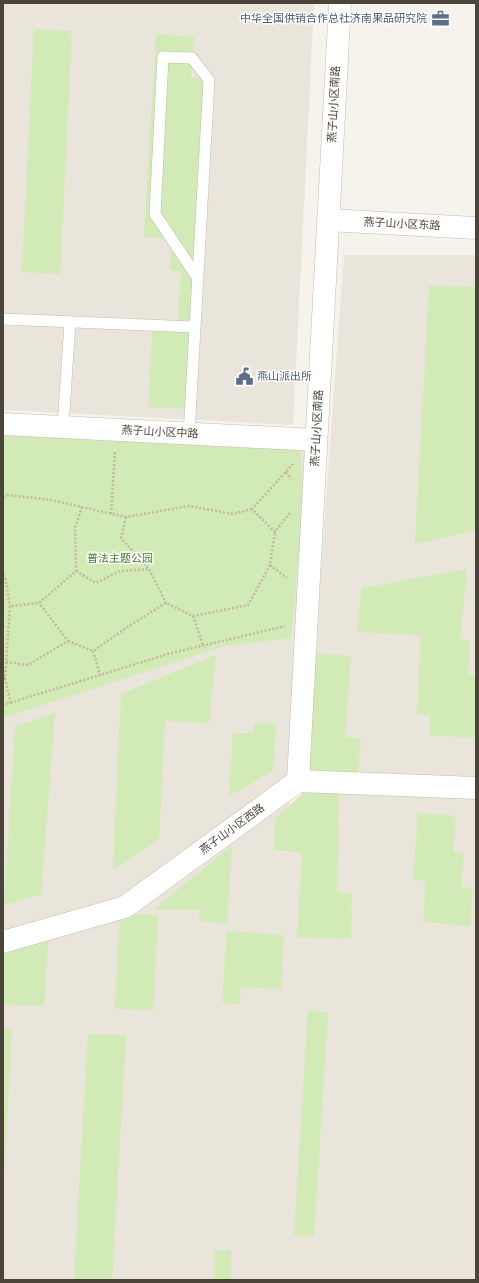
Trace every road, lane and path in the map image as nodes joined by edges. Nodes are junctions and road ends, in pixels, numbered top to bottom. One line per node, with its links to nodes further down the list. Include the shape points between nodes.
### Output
1 (340, 3): 2 (street, 燕子山小区南路)
2 (328, 220): 3 (street, 燕子山小区东路); 12 (street, 燕子山小区南路)
3 (476, 228)
4 (197, 277): 4 (lane, via 209,80 192,58 163,57 155,214); 7 (lane)
5 (3, 319): 6 (lane)
6 (70, 322): 7 (lane); 9 (lane)
7 (194, 327): 11 (lane)
8 (3, 424): 9 (street, 燕子山小区中路)
9 (64, 427): 10 (street, 燕子山小区中路)
10 (116, 430): 11 (street, 燕子山小区中路); 18 (path)
11 (189, 434): 12 (street, 燕子山小区中路)
12 (316, 440): 37 (street, 燕子山小区南路)
13 (295, 484): 17 (path, via 286,472)
14 (3, 497): 15 (path, via 8,495 51,500)
15 (82, 507): 18 (path); 22 (path, via 75,528)
16 (294, 508): 20 (path)
17 (252, 509): 19 (path, via 233,514 189,506); 20 (path)
18 (111, 514): 19 (path)
19 (126, 517): 21 (path, via 121,538)
20 (275, 532): 27 (path, via 270,565 248,605)
21 (149, 569): 22 (path, via 120,572 96,584); 25 (path)
22 (76, 572): 24 (path)
23 (3, 575): 26 (path)
24 (39, 603): 26 (path); 29 (path)
25 (166, 603): 27 (path); 31 (path)
26 (10, 606): 32 (path)
27 (193, 616): 30 (path)
28 (288, 625): 30 (path)
29 (68, 641): 31 (path); 32 (path, via 28,664)
30 (203, 645): 33 (path)
31 (93, 651): 33 (path)
32 (6, 662): 34 (path)
33 (100, 675): 35 (path)
34 (4, 677): 35 (path)
35 (10, 704): 36 (path)
36 (3, 705)
37 (298, 781): 38 (street); 39 (street, 燕子山小区西路, via 125,907)
38 (476, 788)
39 (3, 942)

